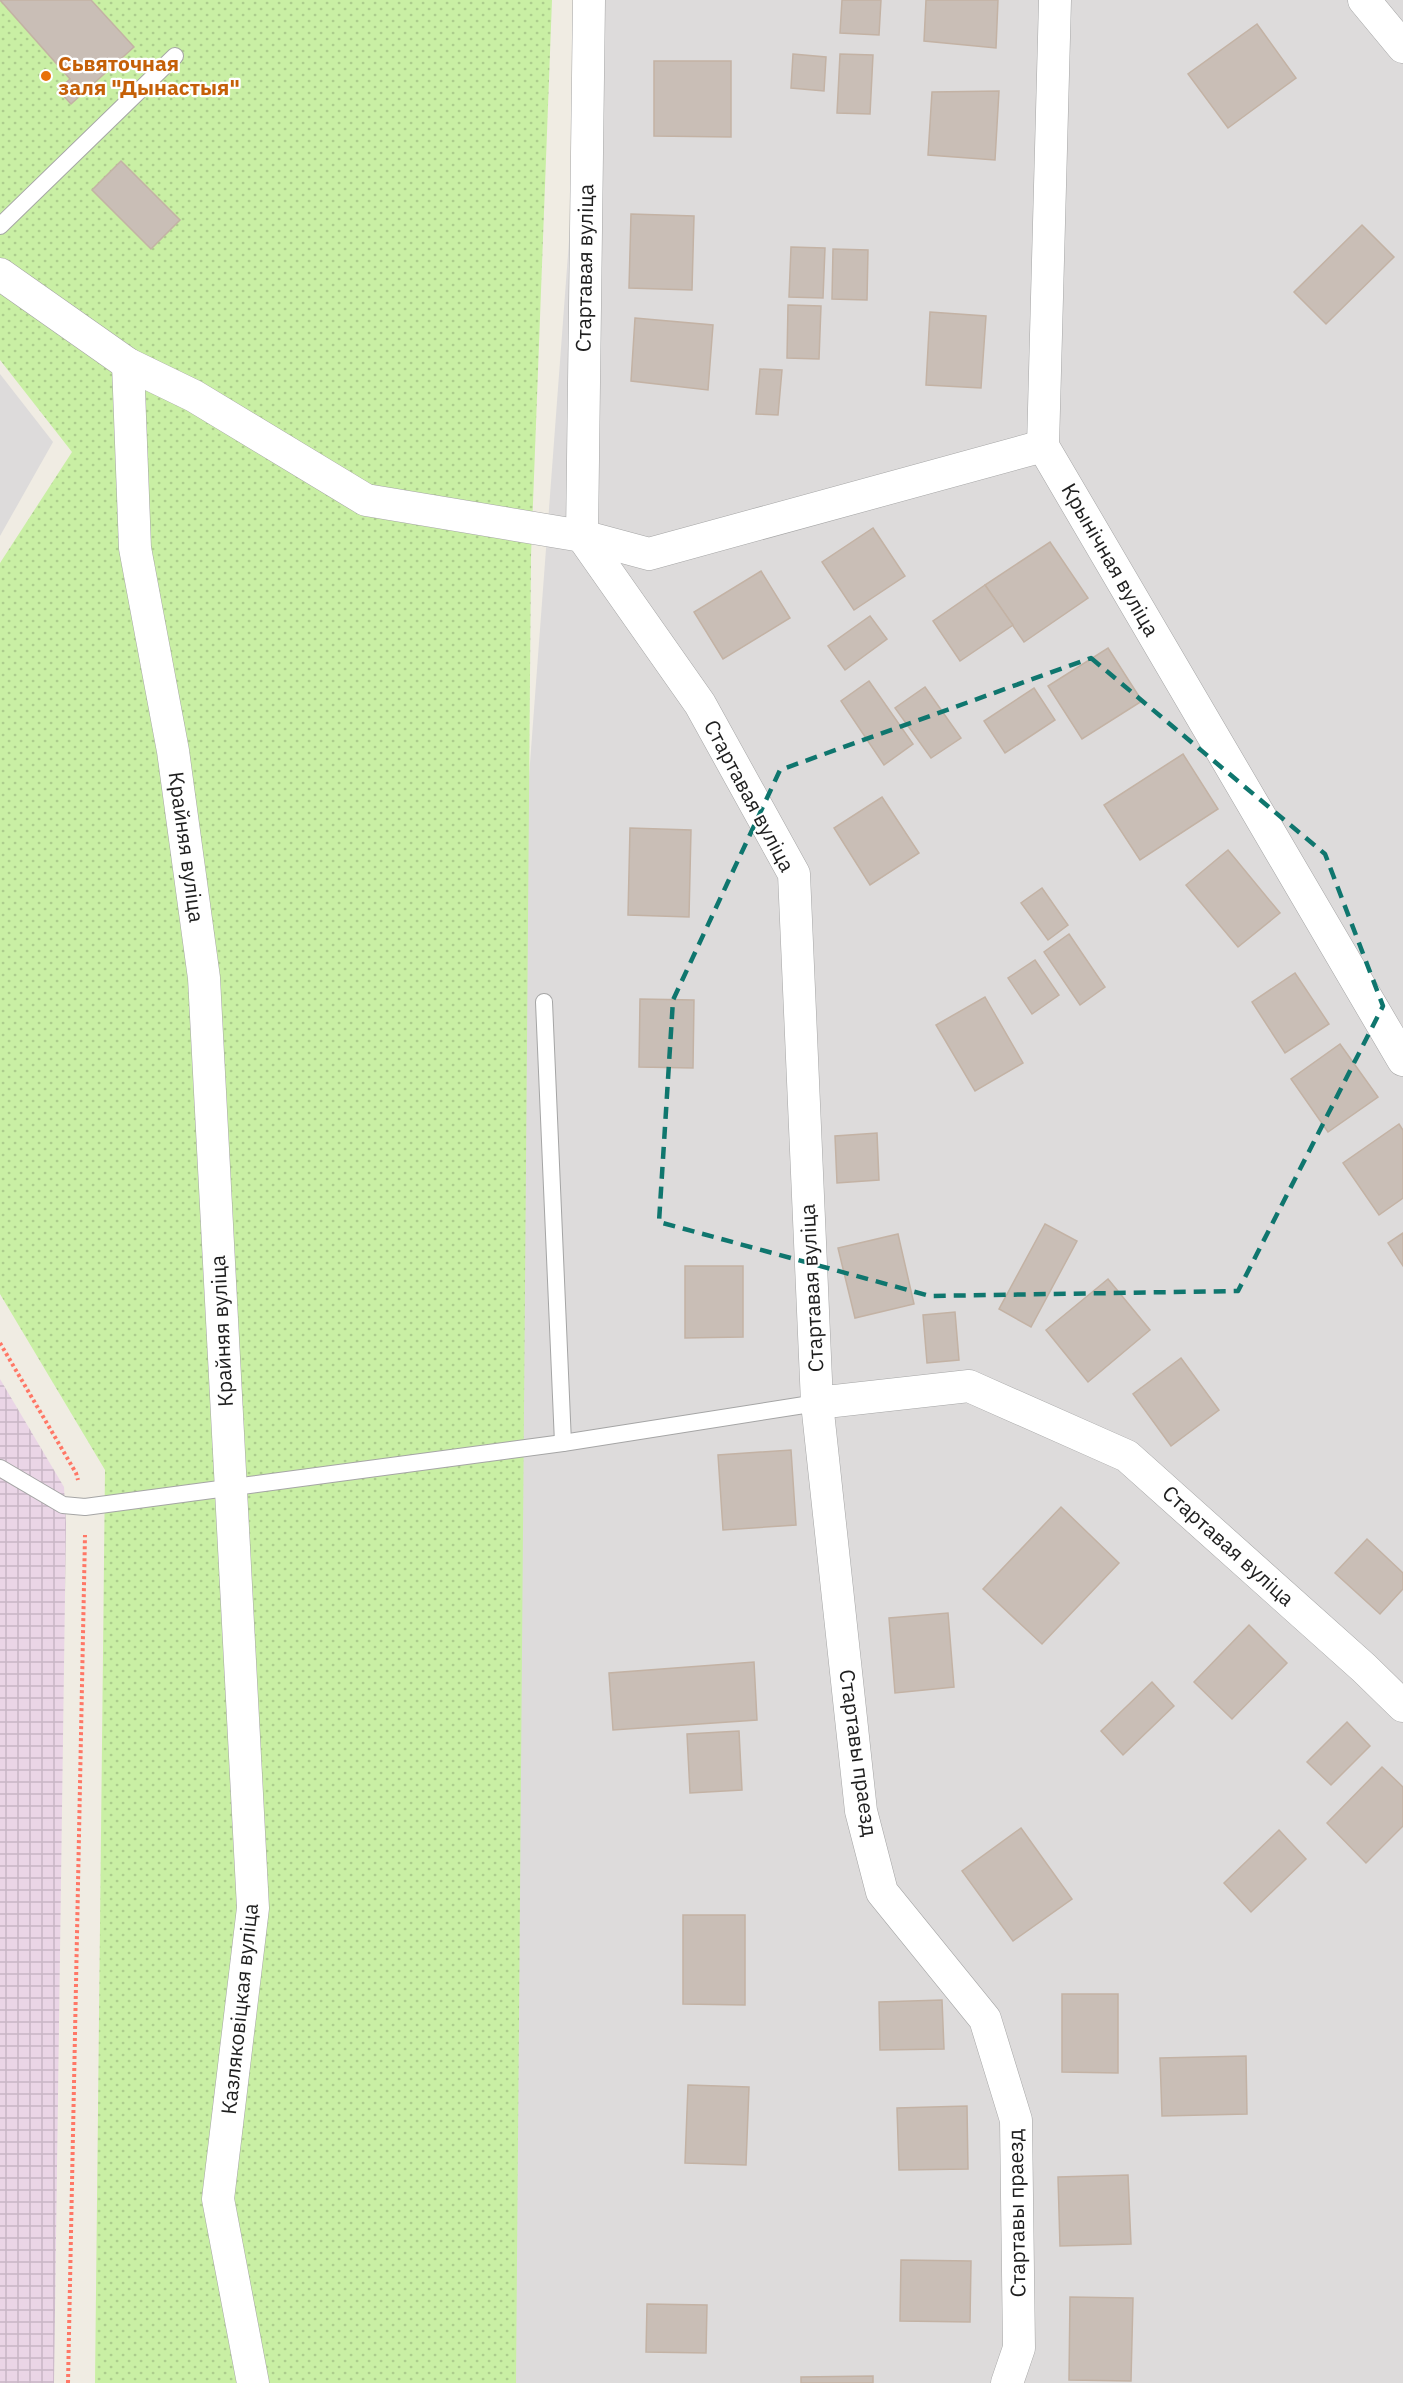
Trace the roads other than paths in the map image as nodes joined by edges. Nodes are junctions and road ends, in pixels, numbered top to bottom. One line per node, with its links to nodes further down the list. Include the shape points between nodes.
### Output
1 (589, 0): 10 (street, Стартавая вуліца)
2 (1055, 0): 9 (street)
3 (1364, 0): 4 (street)
4 (1403, 48)
5 (175, 56): 6 (lane)
6 (0, 226)
7 (0, 274): 8 (street)
8 (128, 364): 10 (street, via 194,396 366,500); 16 (street, Крайняя вуліца, via 135,548 172,751 204,978)
9 (1043, 446): 10 (street, via 649,554); 12 (street, Крынічная вуліца)
10 (582, 536): 13 (street, Стартавая вуліца, via 700,704 794,874)
11 (544, 1002): 14 (lane)
12 (1403, 1060)
13 (818, 1403): 14 (lane); 17 (street, Стартавая вуліца, via 969,1386 1127,1456); 19 (street, Стартавы праезд, via 861,1812 882,1892 985,2019 1016,2120 1019,2348)
14 (563, 1443): 16 (lane)
15 (0, 1468): 16 (lane, via 63,1505 85,1507)
16 (230, 1488): 18 (street, Казляковіцкая вуліца, via 253,1908 218,2199)
17 (1403, 1706)
18 (253, 2383)
19 (1007, 2383)

